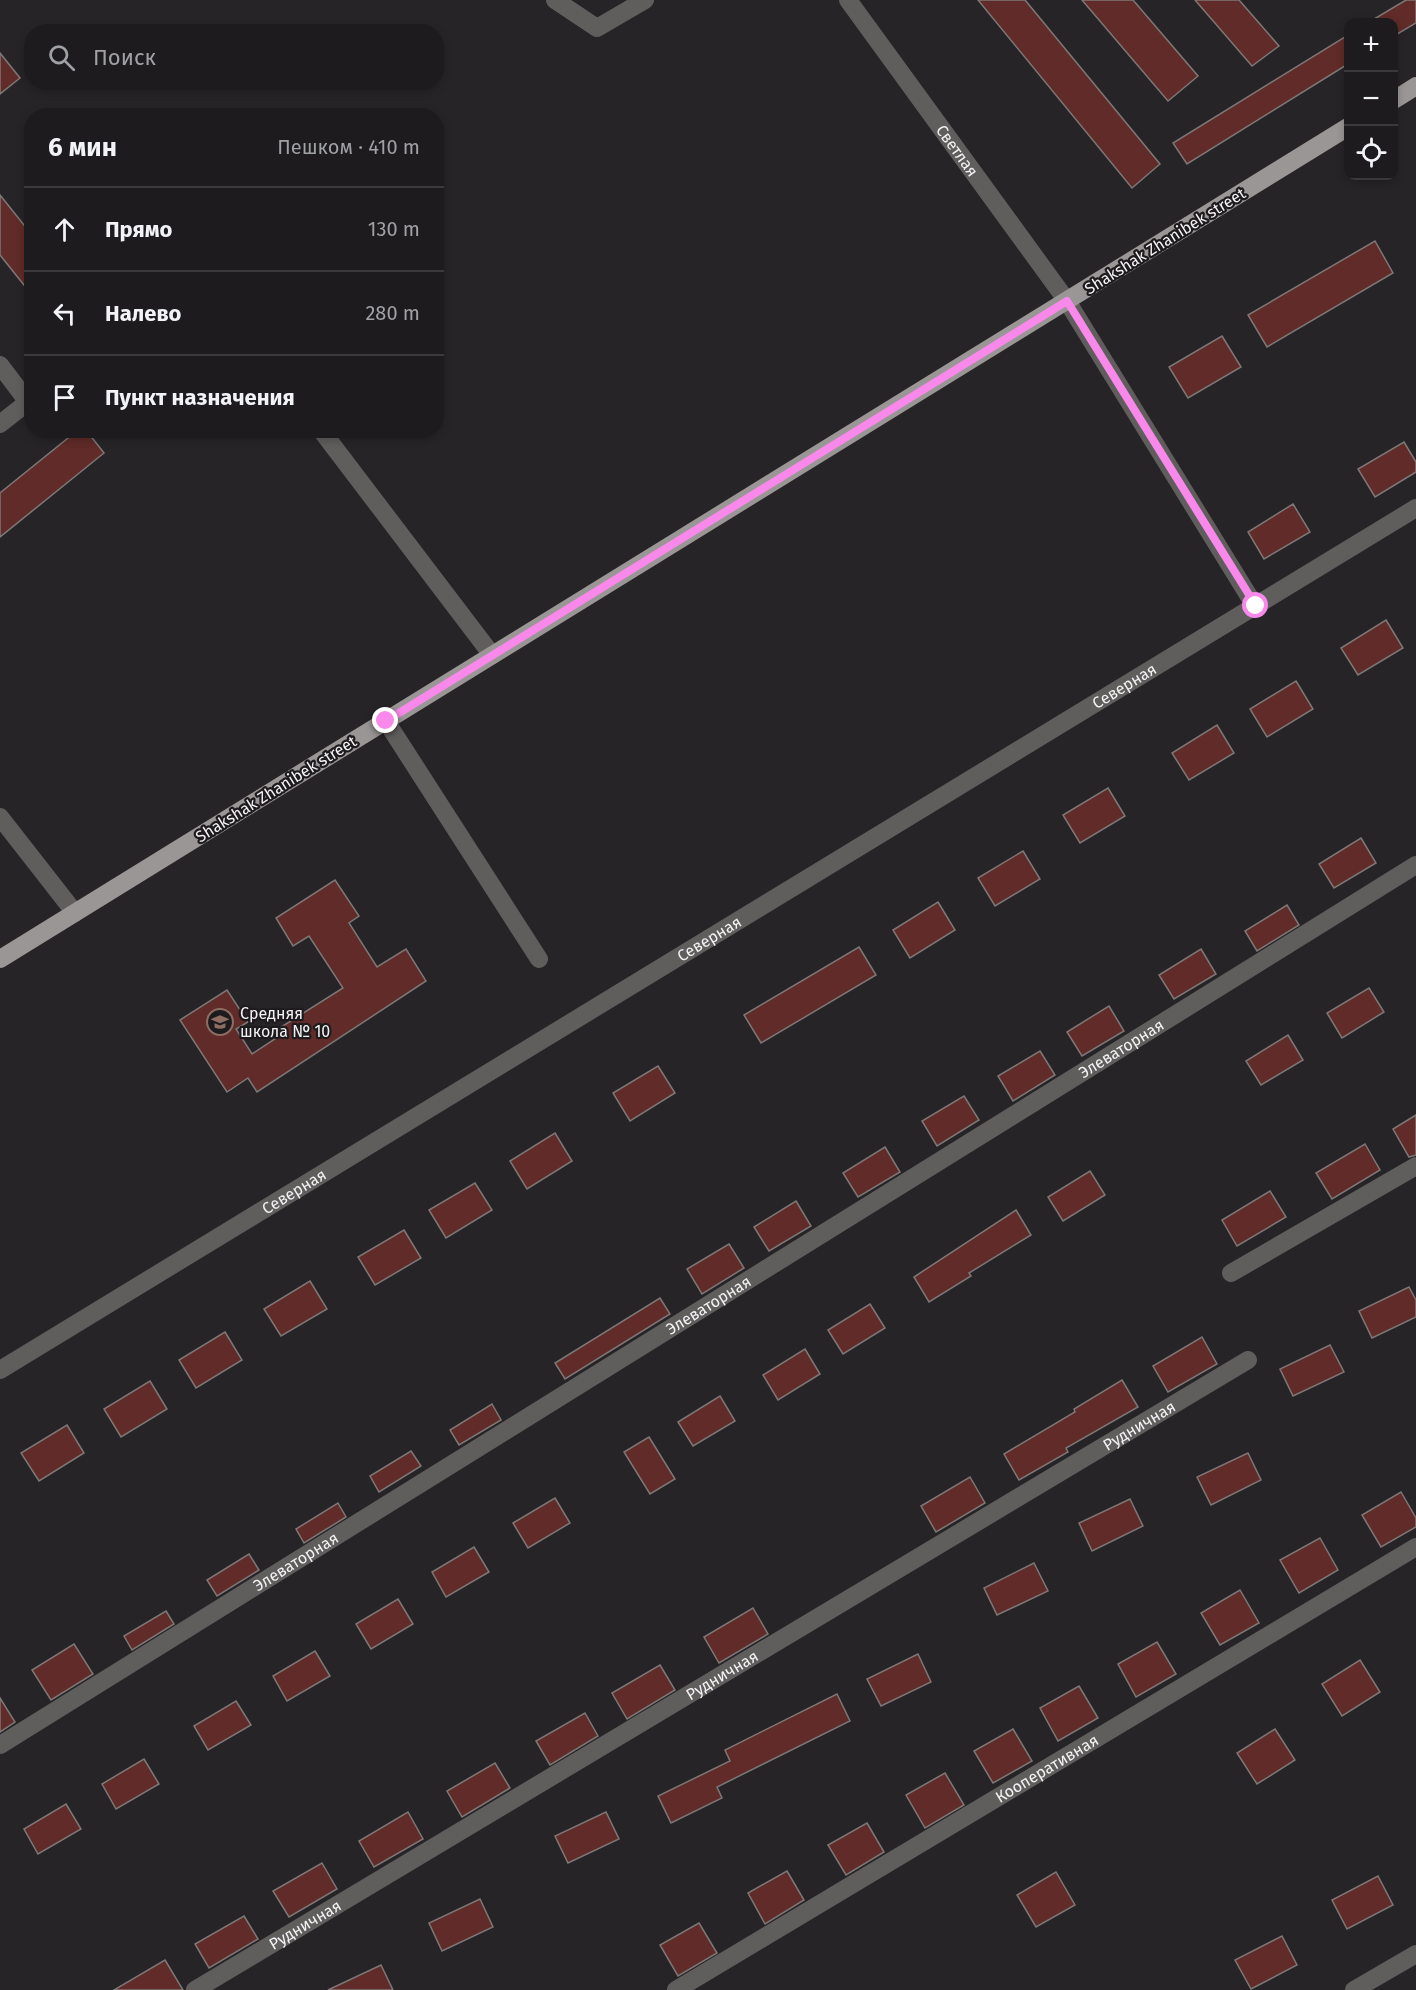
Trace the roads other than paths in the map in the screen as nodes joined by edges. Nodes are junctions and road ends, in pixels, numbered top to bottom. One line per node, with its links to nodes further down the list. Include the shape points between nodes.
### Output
1 (555, 0): 2 (street, via 597,28)
2 (645, 0)
3 (848, 0): 7 (street, Светлая)
4 (1416, 86): 5 (main road)
5 (1398, 97)
6 (1344, 130): 7 (main road, Shakshak Zhanibek street)
7 (1067, 301): 14 (street, Светлая); 15 (main road, Shakshak Zhanibek street)
8 (0, 365): 9 (street)
9 (24, 397)
10 (24, 405): 11 (street)
11 (0, 424)
12 (327, 438): 15 (street)
13 (1416, 508): 14 (street, Северная)
14 (1256, 606): 25 (street, Северная)
15 (492, 655): 16 (main road, Shakshak Zhanibek street)
16 (386, 721): 19 (main road, Shakshak Zhanibek street); 21 (street)
17 (0, 817): 19 (street)
18 (1416, 866): 27 (street, Элеваторная)
19 (75, 913): 20 (main road, Shakshak Zhanibek street)
20 (0, 959)
21 (539, 959)
22 (1416, 1166): 23 (street)
23 (1231, 1273)
24 (1248, 1360): 29 (street, Рудничная)
25 (0, 1370)
26 (1416, 1547): 30 (street, Кооперативная)
27 (0, 1745)
28 (1416, 1954): 31 (street)
29 (195, 1990)
30 (676, 1990)
31 (1354, 1990)

